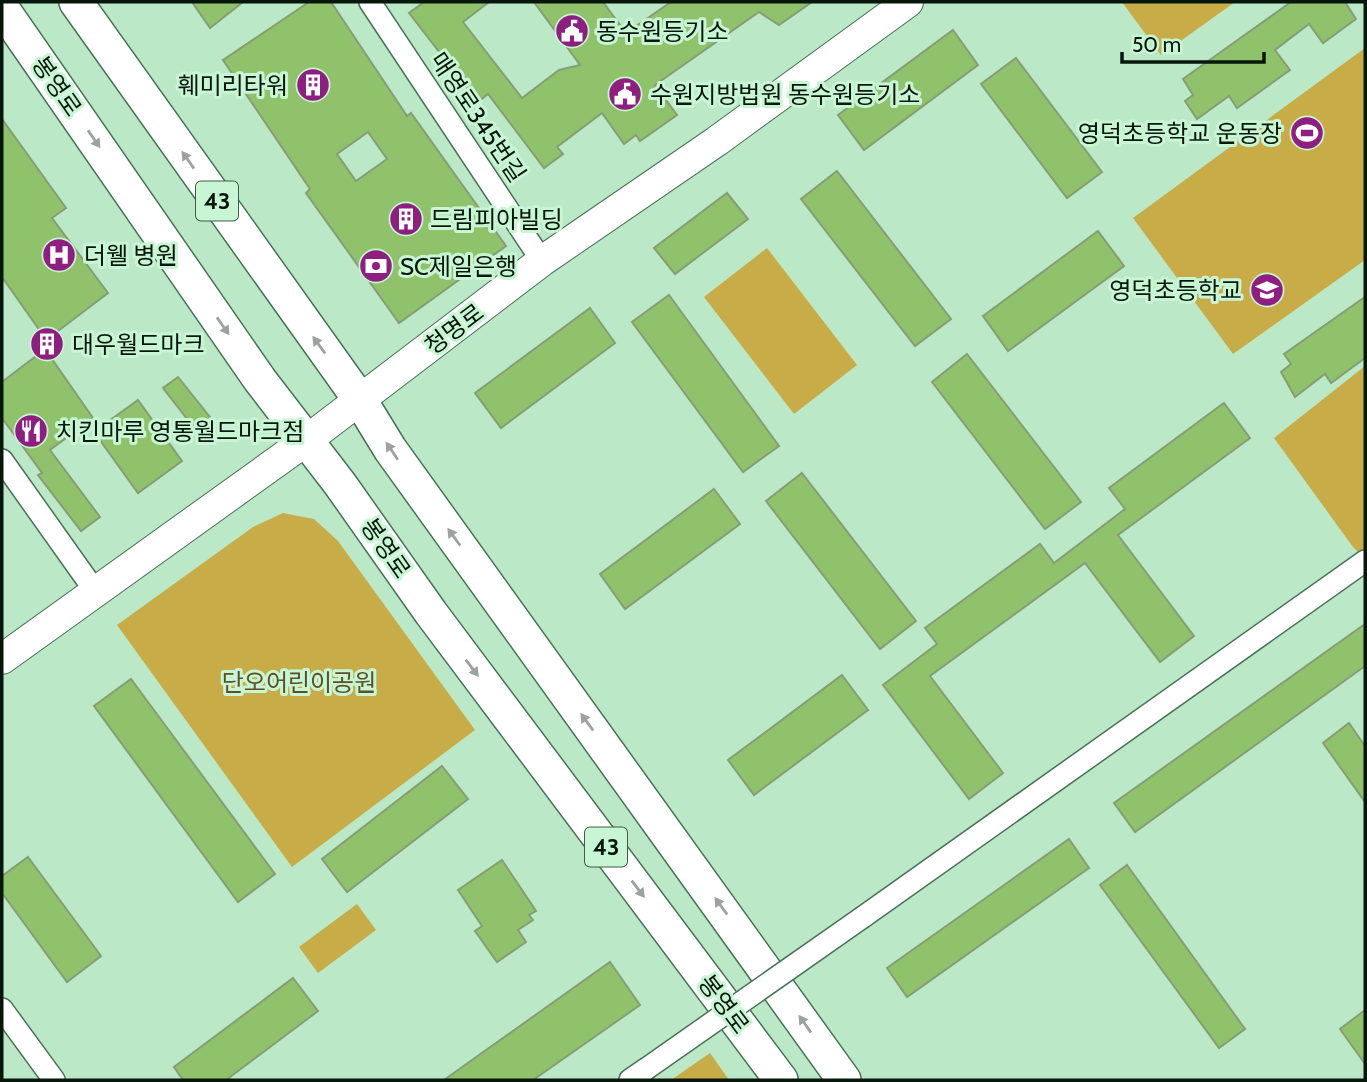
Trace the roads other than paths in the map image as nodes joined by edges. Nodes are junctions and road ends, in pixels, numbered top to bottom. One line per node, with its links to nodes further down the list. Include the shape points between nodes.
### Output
1 (76, 2): 6 (main road, 43, one-way to 1)
2 (370, 2): 5 (street, 매영로345번길)
3 (908, 2): 5 (street, 청명로)
4 (2, 8): 7 (main road, 봉영로 / 43, one-way to 7, via 260,380)
5 (542, 261): 6 (street, 청명로)
6 (360, 400): 7 (street, 청명로); 16 (main road, 43, one-way to 6, via 390,449)
7 (307, 440): 10 (street, 청명로); 15 (main road, 봉영로 / 43, one-way to 15)
8 (2, 460): 10 (street)
9 (1365, 561): 13 (street, bridge)
10 (95, 591): 11 (street, 청명로)
11 (2, 659)
12 (2, 1009): 14 (street)
13 (638, 1075)
14 (54, 1080)
15 (781, 1080)
16 (844, 1080)

